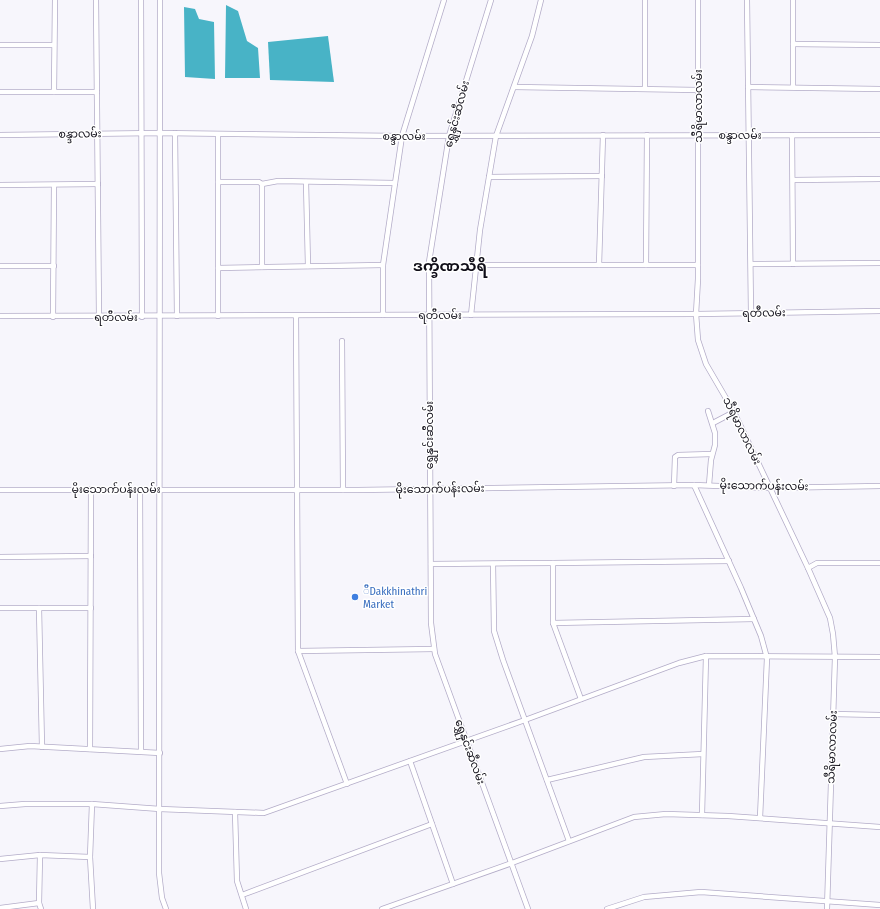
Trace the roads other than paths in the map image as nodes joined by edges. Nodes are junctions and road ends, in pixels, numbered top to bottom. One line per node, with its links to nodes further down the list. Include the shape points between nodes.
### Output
1 (55, 0): 14 (street)
2 (96, 0): 24 (street)
3 (141, 0): 25 (street)
4 (160, 0): 26 (street)
5 (444, 0): 37 (street)
6 (491, 0): 38 (street, ရွှေနှင်းဆီလမ်း)
7 (541, 0): 16 (street, via 532,36)
8 (644, 0): 18 (street)
9 (698, 0): 21 (street, သီရိမာလာလမ်း)
10 (747, 0): 17 (street)
11 (793, 0): 12 (street)
12 (793, 44): 15 (street); 19 (street)
13 (0, 45): 14 (street)
14 (54, 45): 23 (street)
15 (880, 45)
16 (514, 87): 18 (street); 39 (street)
17 (748, 87): 19 (street); 34 (street)
18 (645, 88): 21 (street)
19 (793, 88): 20 (street)
20 (880, 89)
21 (698, 90): 33 (street, သီရိမာလာလမ်း)
22 (0, 92): 23 (street)
23 (54, 92): 24 (street)
24 (97, 92): 28 (street)
25 (142, 133): 26 (street, စန္ဒာလမ်း); 28 (street, စန္ဒာလမ်း); 76 (street)
26 (160, 133): 27 (street, စန္ဒာလမ်း); 77 (street)
27 (175, 133): 30 (street, စန္ဒာလမ်း); 71 (street)
28 (97, 134): 29 (street, စန္ဒာလမ်း); 47 (street)
29 (0, 135)
30 (218, 135): 37 (street, စန္ဒာလမ်း); 44 (street)
31 (603, 135): 32 (street, စန္ဒာလမ်း); 39 (street, စန္ဒာလမ်း); 41 (street)
32 (647, 135): 33 (street, စန္ဒာလမ်း); 57 (street)
33 (698, 135): 34 (street, စန္ဒာလမ်း); 58 (street, သီရိမာလာလမ်း)
34 (748, 135): 35 (street, စန္ဒာလမ်း); 52 (street)
35 (792, 135): 36 (street, စန္ဒာလမ်း); 43 (street)
36 (880, 135)
37 (402, 136): 38 (street, စန္ဒာလမ်း); 46 (street)
38 (449, 136): 39 (street, စန္ဒာလမ်း); 68 (street, ရွှေနှင်းဆီလမ်း, via 429,262)
39 (496, 136): 40 (street)
40 (489, 176): 41 (street); 55 (street)
41 (602, 176): 56 (street)
42 (880, 179): 43 (street)
43 (793, 180): 53 (street)
44 (218, 182): 48 (street); 63 (street)
45 (306, 182): 46 (street); 48 (street, via 278,181); 61 (street)
46 (395, 183): 54 (street)
47 (98, 184): 50 (street); 75 (street)
48 (262, 184): 62 (street)
49 (0, 185): 50 (street)
50 (54, 185): 60 (street)
51 (880, 263): 53 (street)
52 (750, 264): 53 (street); 65 (street)
53 (793, 264)
54 (383, 265): 61 (street); 67 (street)
55 (477, 265): 56 (street); 69 (street)
56 (600, 265): 57 (street)
57 (646, 265): 58 (street)
58 (698, 265): 66 (street, သီရိမာလာလမ်း)
59 (0, 266): 60 (street)
60 (54, 266): 74 (street)
61 (308, 266): 62 (street)
62 (262, 267): 63 (street)
63 (218, 268): 72 (street)
64 (880, 311): 65 (street, ရတီလမ်း)
65 (751, 313): 66 (street, ရတီလမ်း)
66 (696, 314): 69 (street, ရတီလမ်း); 80 (street, သီရိမာလာလမ်း, via 698,340 706,364)
67 (383, 315): 68 (street, ရတီလမ်း); 73 (street, ရတီလမ်း)
68 (429, 315): 69 (street, ရတီလမ်း); 91 (street, ရွှေနှင်းဆီလမ်း)
69 (471, 315)
70 (0, 316): 74 (street, ရတီလမ်း)
71 (177, 316): 72 (street, ရတီလမ်း); 77 (street, ရတီလမ်း)
72 (218, 316): 73 (street, ရတီလမ်း)
73 (296, 316): 93 (street)
74 (54, 317): 75 (street, ရတီလမ်း)
75 (99, 317): 76 (street, ရတီလမ်း)
76 (142, 317): 77 (street, ရတီလမ်း)
77 (160, 317): 90 (street)
78 (342, 341): 94 (street)
79 (708, 411): 81 (street)
80 (734, 412): 81 (street); 87 (street, သီရိမာလာလမ်း)
81 (713, 423): 82 (street, via 715,445)
82 (712, 454): 84 (street, via 675,457); 85 (street)
83 (694, 485): 84 (street, မိုးသောက်ပန်းလမ်း); 85 (street, မိုးသောက်ပန်းလမ်း); 97 (street)
84 (674, 486): 91 (street, မိုးသောက်ပန်းလမ်း)
85 (710, 486): 87 (street, မိုးသောက်ပန်းလမ်း)
86 (880, 486): 87 (street, မိုးသောက်ပန်းလမ်း)
87 (769, 488): 102 (street, သီရိမာလာလမ်း)
88 (92, 489): 89 (street, မိုးသောက်ပန်းလမ်း); 92 (street, မိုးသောက်ပန်းလမ်း); 95 (street)
89 (140, 489): 90 (street, မိုးသောက်ပန်းလမ်း); 122 (street)
90 (159, 489): 93 (street, မိုးသောက်ပန်းလမ်း); 123 (street)
91 (429, 489): 94 (street, မိုးသောက်ပန်းလမ်း); 100 (street, ရွှေနှင်းဆီလမ်း)
92 (0, 490)
93 (298, 490): 94 (street, မိုးသောက်ပန်းလမ်း); 109 (street)
94 (343, 490)
95 (91, 556): 96 (street); 105 (street)
96 (0, 557)
97 (729, 561): 98 (street); 106 (street)
98 (553, 563): 101 (street); 107 (street)
99 (880, 563): 102 (street, via 817,563)
100 (430, 564): 101 (street); 108 (street, ရွှေနှင်းဆီလမ်း)
101 (493, 564): 117 (street, via 494,631)
102 (808, 568): 111 (street, သီရိမာလာလမ်း, via 830,618)
103 (0, 608): 104 (street)
104 (39, 608): 105 (street); 119 (street)
105 (91, 608): 121 (street)
106 (754, 619): 107 (street); 113 (street)
107 (553, 623): 114 (street)
108 (434, 649): 109 (street); 118 (street, ရွှေနှင်းဆီလမ်း)
109 (298, 651): 127 (street)
110 (706, 656): 113 (street); 114 (street, via 678,663); 124 (street)
111 (834, 657): 112 (street); 113 (street); 115 (street, သီရိမာလာလမ်း)
112 (880, 657)
113 (767, 658): 133 (street)
114 (581, 699): 117 (street)
115 (833, 714): 116 (street); 135 (street, သီရိမာလာလမ်း)
116 (880, 714)
117 (525, 720): 118 (street); 126 (street)
118 (466, 741): 125 (street); 141 (street, ရွှေနှင်းဆီလမ်း)
119 (42, 747): 120 (street); 121 (street)
120 (0, 749)
121 (90, 749): 122 (street)
122 (141, 751): 123 (street)
123 (160, 753): 130 (street)
124 (704, 754): 126 (street, via 644,757); 132 (street)
125 (410, 761): 127 (street); 134 (street)
126 (547, 780): 137 (street)
127 (347, 784): 131 (street, via 264,813)
128 (92, 804): 129 (street); 130 (street); 139 (street)
129 (0, 806)
130 (160, 809): 131 (street); 150 (street, via 159,873)
131 (235, 812): 143 (street, via 237,881)
132 (702, 815): 133 (street); 137 (street, via 666,814 634,817)
133 (760, 818): 135 (street)
134 (432, 824): 142 (street); 143 (street)
135 (830, 824): 136 (street); 144 (street, သီရိမာလာလမ်း)
136 (880, 827)
137 (569, 841): 141 (street)
138 (40, 855): 139 (street); 140 (street); 145 (street)
139 (90, 857): 149 (street)
140 (0, 859)
141 (512, 863): 142 (street); 153 (street, ရွှေနှင်းဆီလမ်း)
142 (453, 884): 152 (street)
143 (242, 895): 151 (street)
144 (826, 901): 146 (street); 154 (street, via 701,892 644,897); 155 (street, သီရိမာလာလမ်း)
145 (39, 903): 147 (street); 148 (street)
146 (880, 905)
147 (0, 908)
148 (41, 909)
149 (93, 909)
150 (166, 909)
151 (246, 909)
152 (382, 909)
153 (528, 909)
154 (607, 909)
155 (827, 909)

